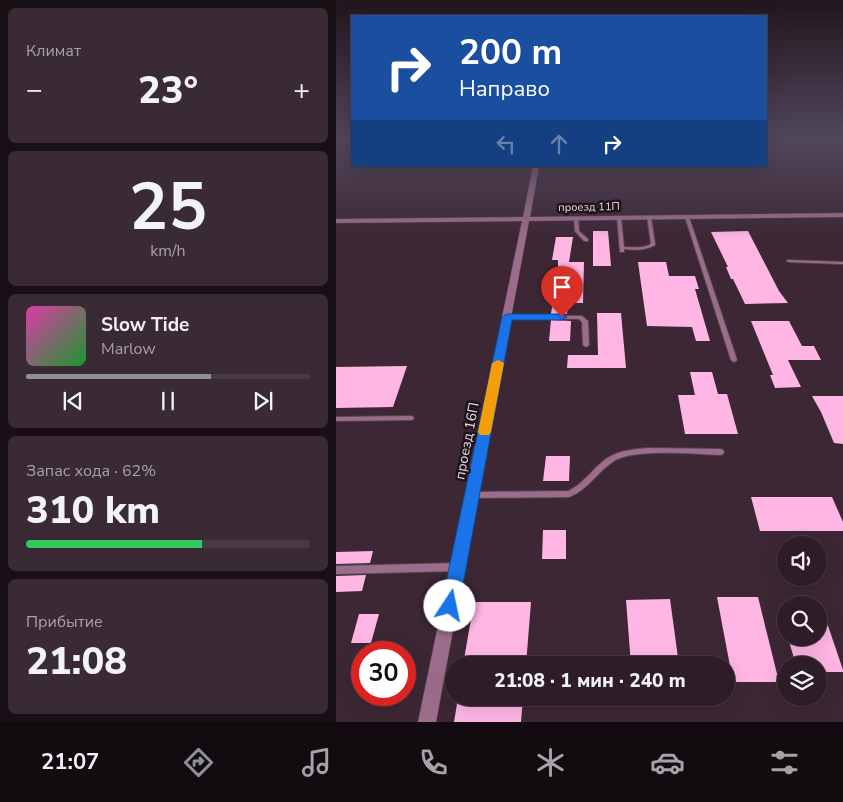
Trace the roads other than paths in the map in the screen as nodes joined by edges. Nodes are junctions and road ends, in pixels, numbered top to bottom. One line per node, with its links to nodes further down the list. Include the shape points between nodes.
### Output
1 (535, 172): 7 (street, проезд 16П)
2 (843, 215): 4 (street, проезд 11П)
3 (649, 217): 4 (street, проезд 11П); 6 (street, проезд 11П); 6 (lane, via 652,246 622,250)
4 (687, 217): 14 (lane)
5 (576, 218): 6 (street, проезд 11П); 7 (street, проезд 11П); 9 (lane, via 577,231)
6 (620, 218)
7 (526, 219): 8 (street, проезд 11П); 12 (street, проезд 16П)
8 (336, 221)
9 (586, 240)
10 (789, 261): 11 (lane)
11 (843, 263)
12 (507, 317): 13 (lane, via 580,317 585,321); 18 (street, проезд 16П)
13 (586, 346)
14 (734, 360)
15 (410, 418): 16 (lane)
16 (336, 420)
17 (720, 452): 18 (lane, via 621,454 577,491 568,494)
18 (472, 496): 19 (street, проезд 16П)
19 (458, 567): 20 (lane); 21 (street, проезд 16П)
20 (336, 570)
21 (427, 722)

